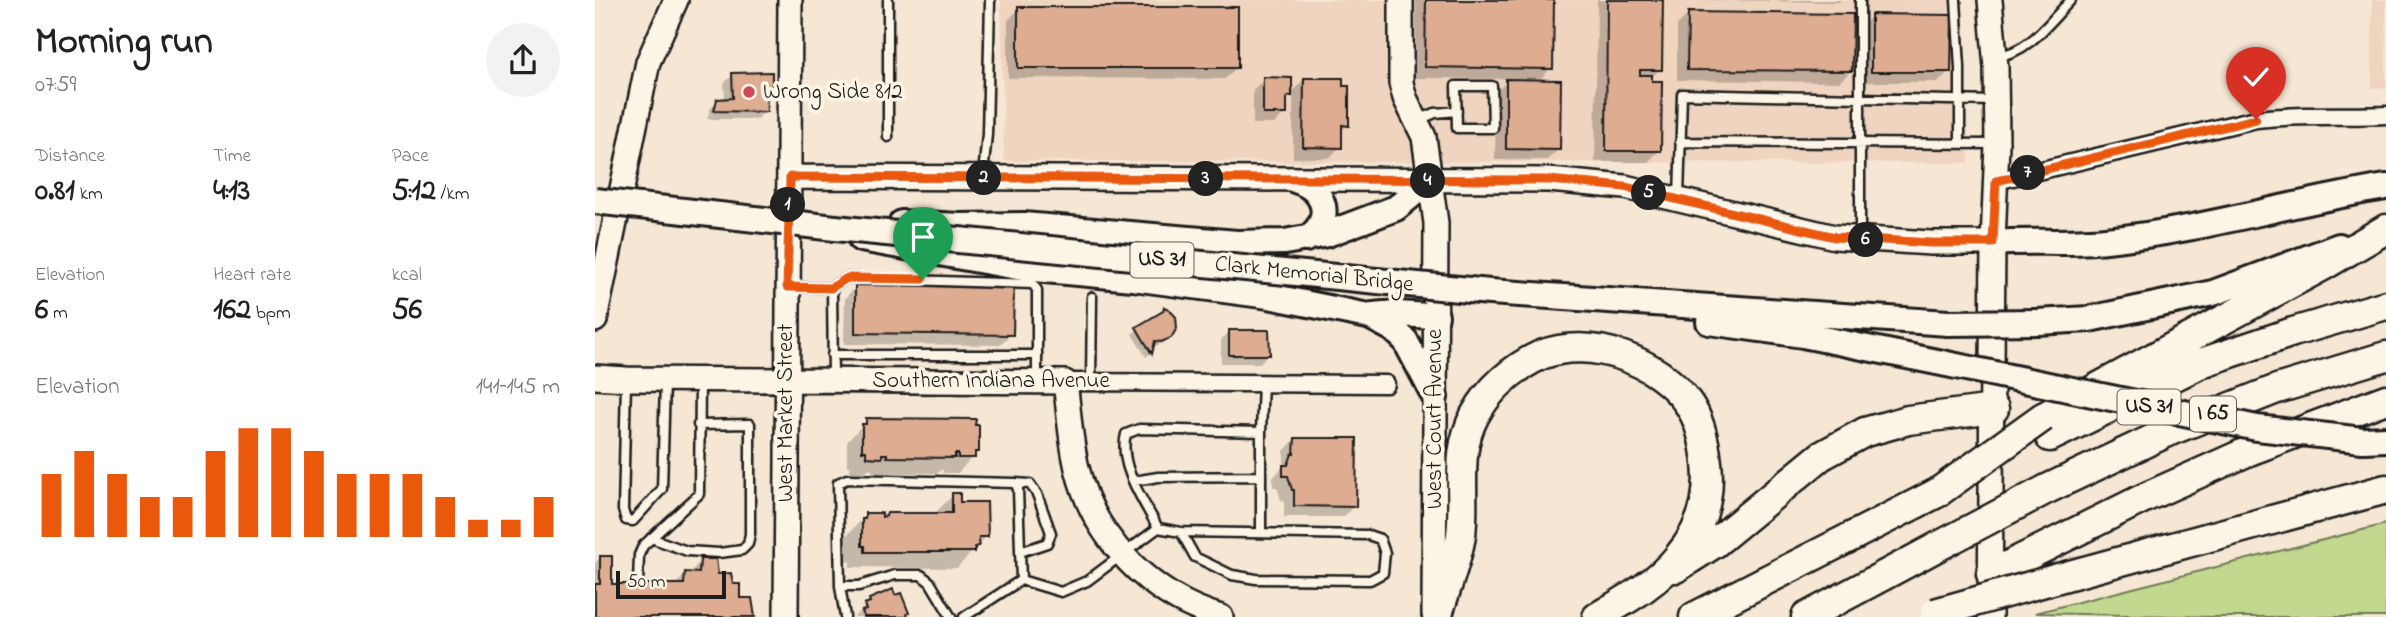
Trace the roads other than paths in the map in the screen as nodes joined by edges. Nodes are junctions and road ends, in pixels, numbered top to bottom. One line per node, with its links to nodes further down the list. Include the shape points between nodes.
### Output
1 (676, 0): 35 (street, via 648,62)
2 (790, 0): 22 (street, West Market Street)
3 (888, 0): 17 (lane)
4 (990, 0): 23 (lane)
5 (1401, 0): 16 (street, West Court Avenue, via 1401,83)
6 (1860, 0): 11 (lane)
7 (1956, 0): 12 (lane)
8 (1990, 0): 10 (street)
9 (2071, 0): 10 (lane, via 2024,48)
10 (1995, 56): 13 (street)
11 (1860, 97): 12 (lane); 18 (lane, via 1682,93); 19 (lane)
12 (1960, 100): 13 (lane); 20 (lane)
13 (1997, 101): 21 (street)
14 (1457, 111): 14 (lane, via 1456,86 1492,86 1493,128 1457,128); 16 (lane)
15 (2386, 115): 26 (street, via 2256,119)
16 (1417, 120): 25 (street, West Court Avenue)
17 (888, 137)
18 (1680, 142): 19 (lane); 28 (lane)
19 (1860, 143): 20 (lane); 33 (lane)
20 (1960, 144): 21 (lane)
21 (1997, 144): 26 (street)
22 (790, 177): 23 (street); 36 (street, West Market Street)
23 (982, 178): 24 (street)
24 (1295, 180): 25 (street); 32 (main road, via 1314,189 1323,207 1318,229)
25 (1429, 181): 28 (street, via 1549,180 1625,187); 32 (main road, via 1396,208); 42 (street, West Court Avenue, via 1436,223)
26 (1996, 181): 34 (street)
27 (2386, 187): 34 (main road, via 2105,240)
28 (1679, 200): 33 (street)
29 (595, 201): 30 (main road, Clark Memorial Bridge / US 31, bridge)
30 (835, 228): 32 (main road, bridge, via 888,223 1023,225 1237,243); 38 (main road, Clark Memorial Bridge / US 31, bridge); 41 (main road, via 867,242 1023,268 1230,291)
31 (2386, 229): 38 (main road, US 31, bridge, via 2213,293 2089,319 1948,323); 62 (highway)
32 (1306, 239)
33 (1860, 239): 34 (street)
34 (1993, 243): 60 (street)
35 (601, 263): 43 (street)
36 (787, 287): 37 (lane); 51 (street, West Market Street)
37 (831, 288): 44 (lane); 45 (lane, via 847,278 1033,284 1037,290)
38 (1490, 292): 64 (main road, US 31, bridge, via 1804,335 2257,428)
39 (1092, 297): 55 (lane)
40 (2386, 305): 62 (highway, I 65, via 2204,362)
41 (1368, 316): 42 (main road); 58 (main road, via 1405,340)
42 (1436, 316): 58 (street, West Court Avenue)
43 (595, 320)
44 (832, 355): 45 (lane); 52 (lane)
45 (1037, 355): 53 (lane)
46 (2386, 356): 89 (highway, I 65, bridge, via 2277,389 2182,426 2047,489)
47 (595, 377): 48 (street, Southern Indiana Avenue)
48 (626, 379): 49 (street, Southern Indiana Avenue); 49 (lane, via 623,510 626,520 633,521 662,489)
49 (666, 380): 50 (street, Southern Indiana Avenue)
50 (700, 380): 51 (street, Southern Indiana Avenue); 61 (lane)
51 (786, 380): 52 (street, Southern Indiana Avenue); 82 (street, West Market Street)
52 (833, 381): 53 (street, Southern Indiana Avenue)
53 (1037, 382): 54 (street, Southern Indiana Avenue)
54 (1065, 382): 55 (street, Southern Indiana Avenue); 74 (street, via 1081,484 1097,519)
55 (1091, 382): 56 (street, Southern Indiana Avenue)
56 (1263, 383): 57 (street, Southern Indiana Avenue); 63 (lane)
57 (1386, 384)
58 (1435, 397): 87 (street, West Court Avenue)
59 (2386, 399): 75 (highway, via 2249,451)
60 (1993, 409): 75 (street); 80 (highway, via 1907,420 1865,432 1821,456 1715,543)
61 (698, 425): 72 (lane, via 699,494); 72 (lane, via 750,424 748,544 742,550 719,553 687,551)
62 (2047, 427): 88 (highway, I 65, bridge, via 1937,493)
63 (1261, 432): 65 (lane); 66 (lane, via 1139,429 1126,433 1122,448)
64 (2386, 439)
65 (1261, 476): 66 (lane); 71 (lane)
66 (1134, 481): 69 (lane)
67 (1015, 483): 73 (lane); 73 (lane, via 1030,484 1051,533 1047,543); 78 (lane, via 847,479 838,483)
68 (2386, 489): 81 (highway, bridge)
69 (1158, 528): 70 (lane); 74 (lane)
70 (1181, 532): 71 (lane); 71 (lane, via 1195,557 1232,575 1370,580 1383,573 1385,553 1380,539 1368,535)
71 (1261, 533)
72 (651, 538): 77 (lane, via 639,555)
73 (1020, 552): 76 (lane)
74 (1122, 555): 76 (lane, via 1087,581 1062,592); 79 (street)
75 (1991, 574): 90 (street)
76 (1021, 580): 85 (lane)
77 (638, 584)
78 (840, 586): 83 (lane); 84 (lane, via 859,586 895,575 922,575)
79 (1187, 611): 86 (street)
80 (1608, 611): 87 (highway, via 1655,580 1678,558 1706,504 1709,478 1699,424 1689,404 1648,366 1595,349 1543,355 1516,369 1474,417 1462,457 1461,536)
81 (1930, 615)
82 (786, 617)
83 (845, 617)
84 (951, 617)
85 (964, 617)
86 (1221, 617)
87 (1435, 617)
88 (1694, 617)
89 (1806, 617)
90 (1990, 617)

